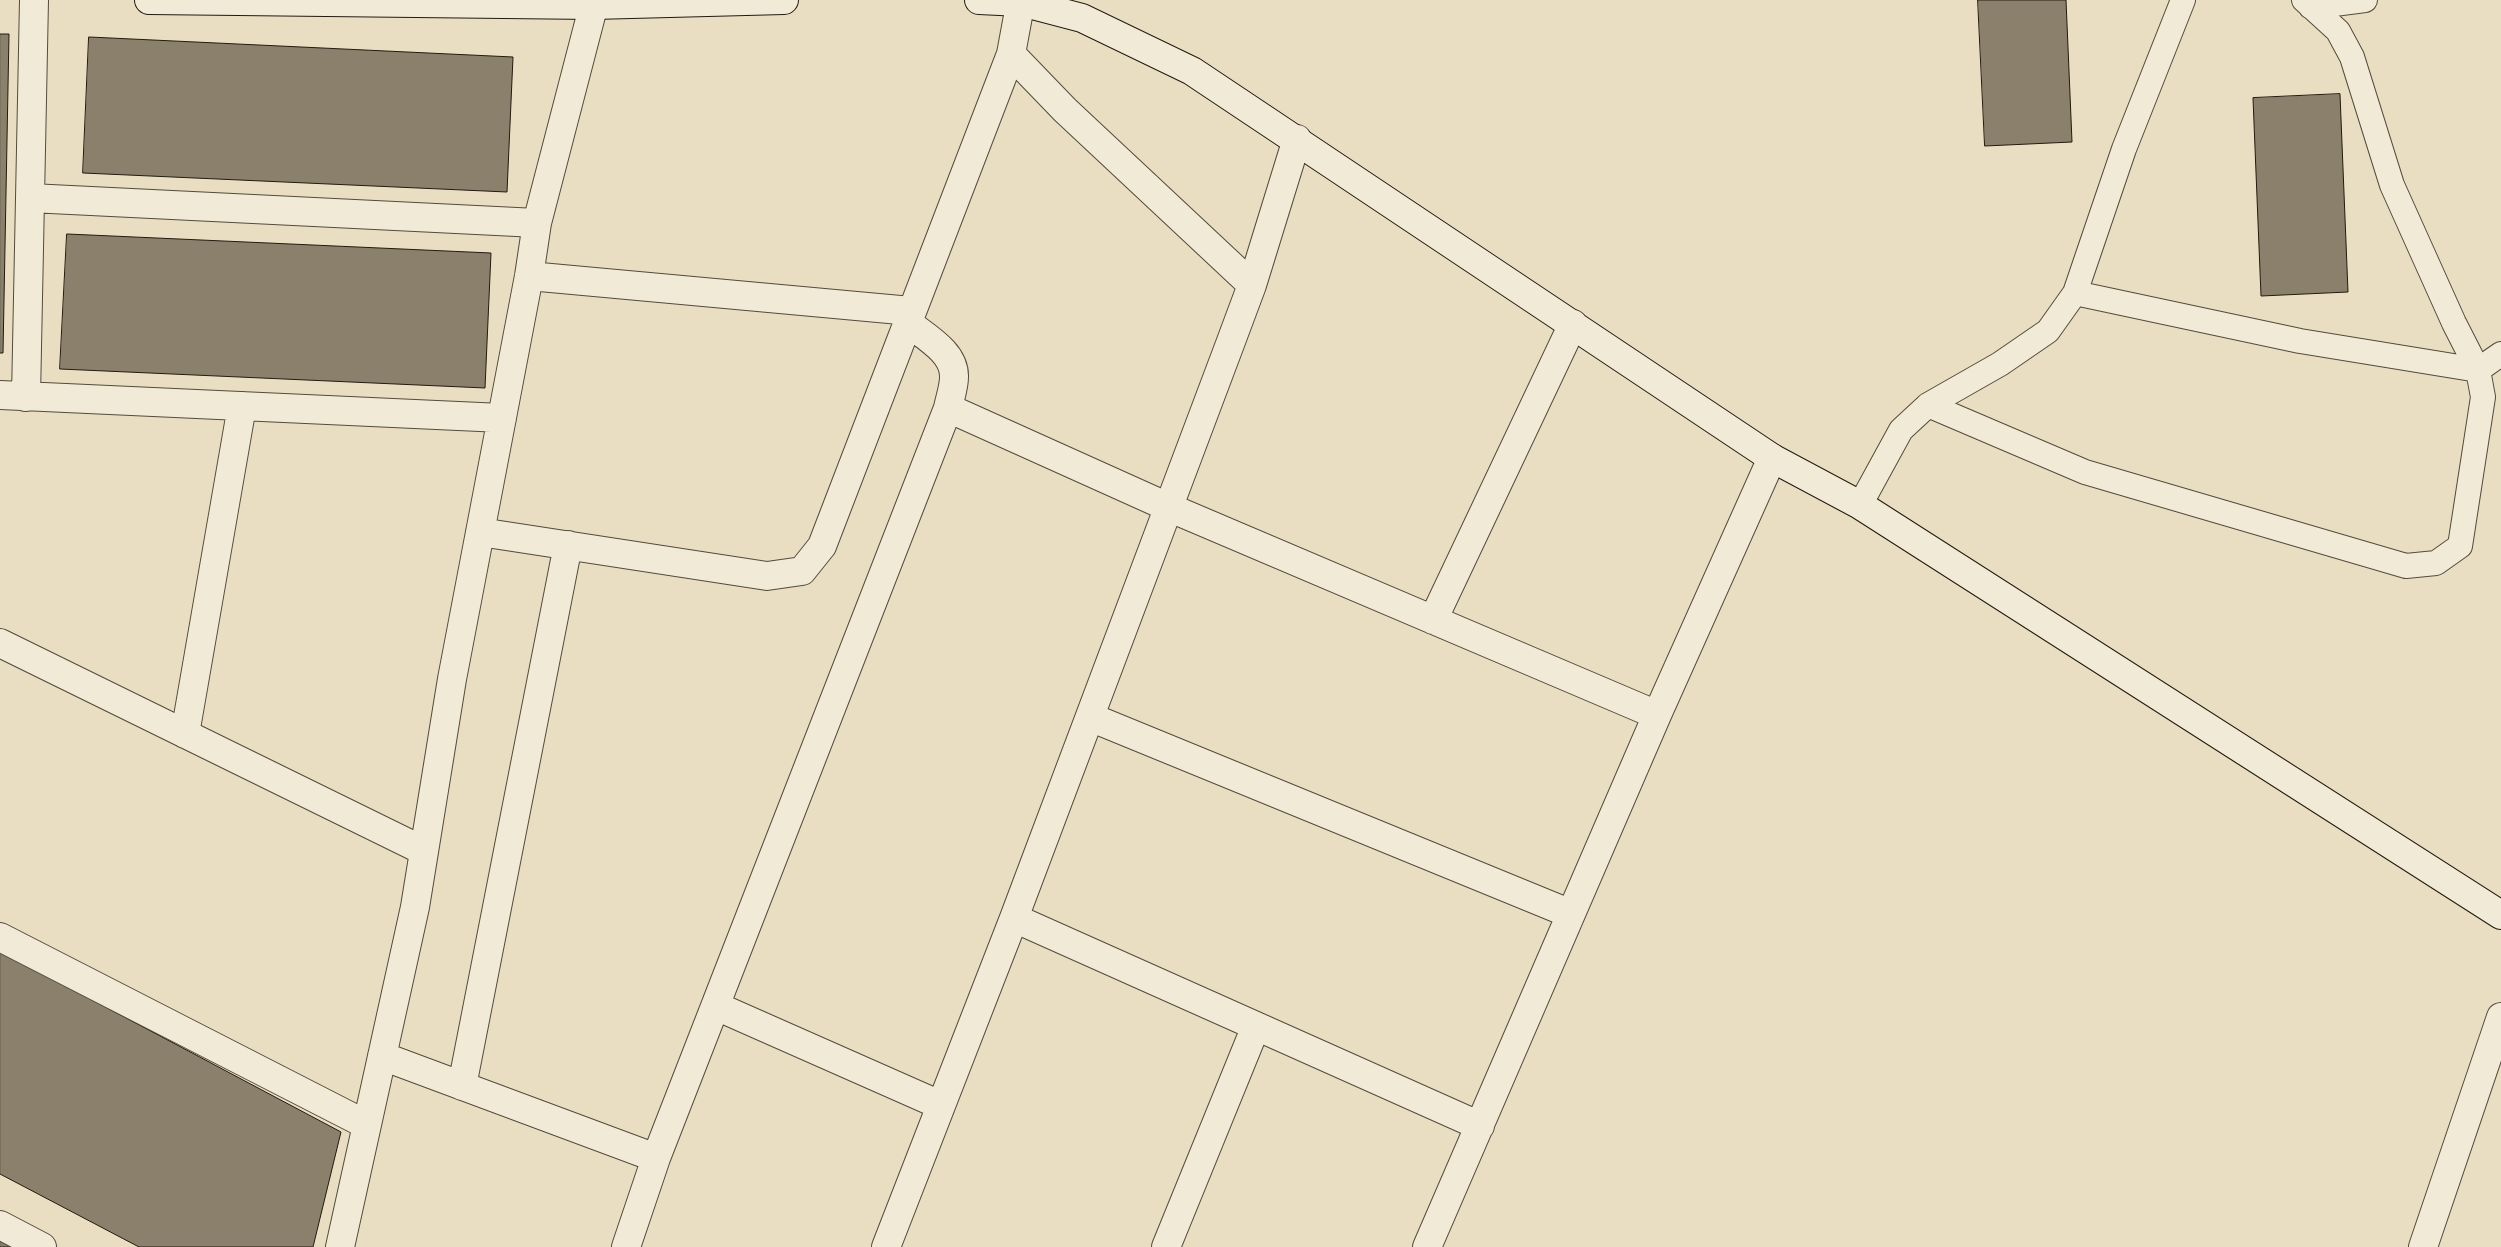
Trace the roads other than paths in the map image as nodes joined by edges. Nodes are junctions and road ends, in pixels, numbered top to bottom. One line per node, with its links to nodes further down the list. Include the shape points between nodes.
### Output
1 (34, 0): 12 (street)
2 (158, 0): 8 (street)
3 (784, 0): 8 (street)
4 (979, 0): 7 (street)
5 (2183, 0): 16 (lane, via 2124,149)
6 (2365, 0): 9 (lane)
7 (1021, 1): 10 (street); 11 (street, via 1082,18 1192,71)
8 (594, 3): 13 (street)
9 (2308, 3): 20 (lane, via 2338,31 2352,57 2392,186)
10 (1011, 54): 15 (street, via 1065,110); 17 (street)
11 (1296, 139): 15 (street); 18 (street)
12 (30, 198): 13 (street); 21 (street)
13 (537, 223): 14 (street)
14 (529, 276): 17 (street); 25 (street)
15 (1252, 284): 28 (street)
16 (2075, 294): 20 (lane, via 2300,341); 22 (lane, via 2048,331 2000,364)
17 (909, 317): 24 (street, via 952,364 954,377); 30 (street, via 822,546 802,571 767,576)
18 (1573, 324): 26 (street); 31 (street)
19 (2501, 354): 20 (lane)
20 (2478, 370): 22 (lane, via 2483,397 2460,546 2436,563 2406,566 2085,472)
21 (13, 396): 23 (street)
22 (1928, 405): 27 (lane, via 1901,430)
23 (242, 406): 25 (street); 35 (street)
24 (948, 408): 28 (street); 41 (street)
25 (502, 418): 29 (street)
26 (1772, 458): 27 (street); 33 (street)
27 (1860, 505): 38 (street)
28 (1168, 508): 31 (street); 34 (street)
29 (480, 532): 30 (street); 36 (street)
30 (568, 545): 45 (street)
31 (1433, 620): 33 (street)
32 (0, 643): 35 (street)
33 (1657, 714): 37 (street)
34 (1090, 717): 37 (street); 39 (street)
35 (185, 734): 36 (street)
36 (424, 851): 44 (street)
37 (1571, 914): 48 (street)
38 (2501, 915)
39 (1014, 918): 43 (street); 46 (street)
40 (0, 937): 47 (street)
41 (716, 1006): 46 (street); 49 (street)
42 (2501, 1017): 57 (street)
43 (1256, 1026): 48 (street); 55 (street)
44 (382, 1056): 45 (street); 47 (street)
45 (462, 1086): 49 (street)
46 (940, 1105): 54 (street)
47 (367, 1125): 52 (street)
48 (1480, 1126): 56 (street)
49 (656, 1158): 53 (street)
50 (0, 1225): 51 (street)
51 (42, 1247)
52 (340, 1247)
53 (626, 1247)
54 (886, 1247)
55 (1166, 1247)
56 (1428, 1247)
57 (2423, 1247)

